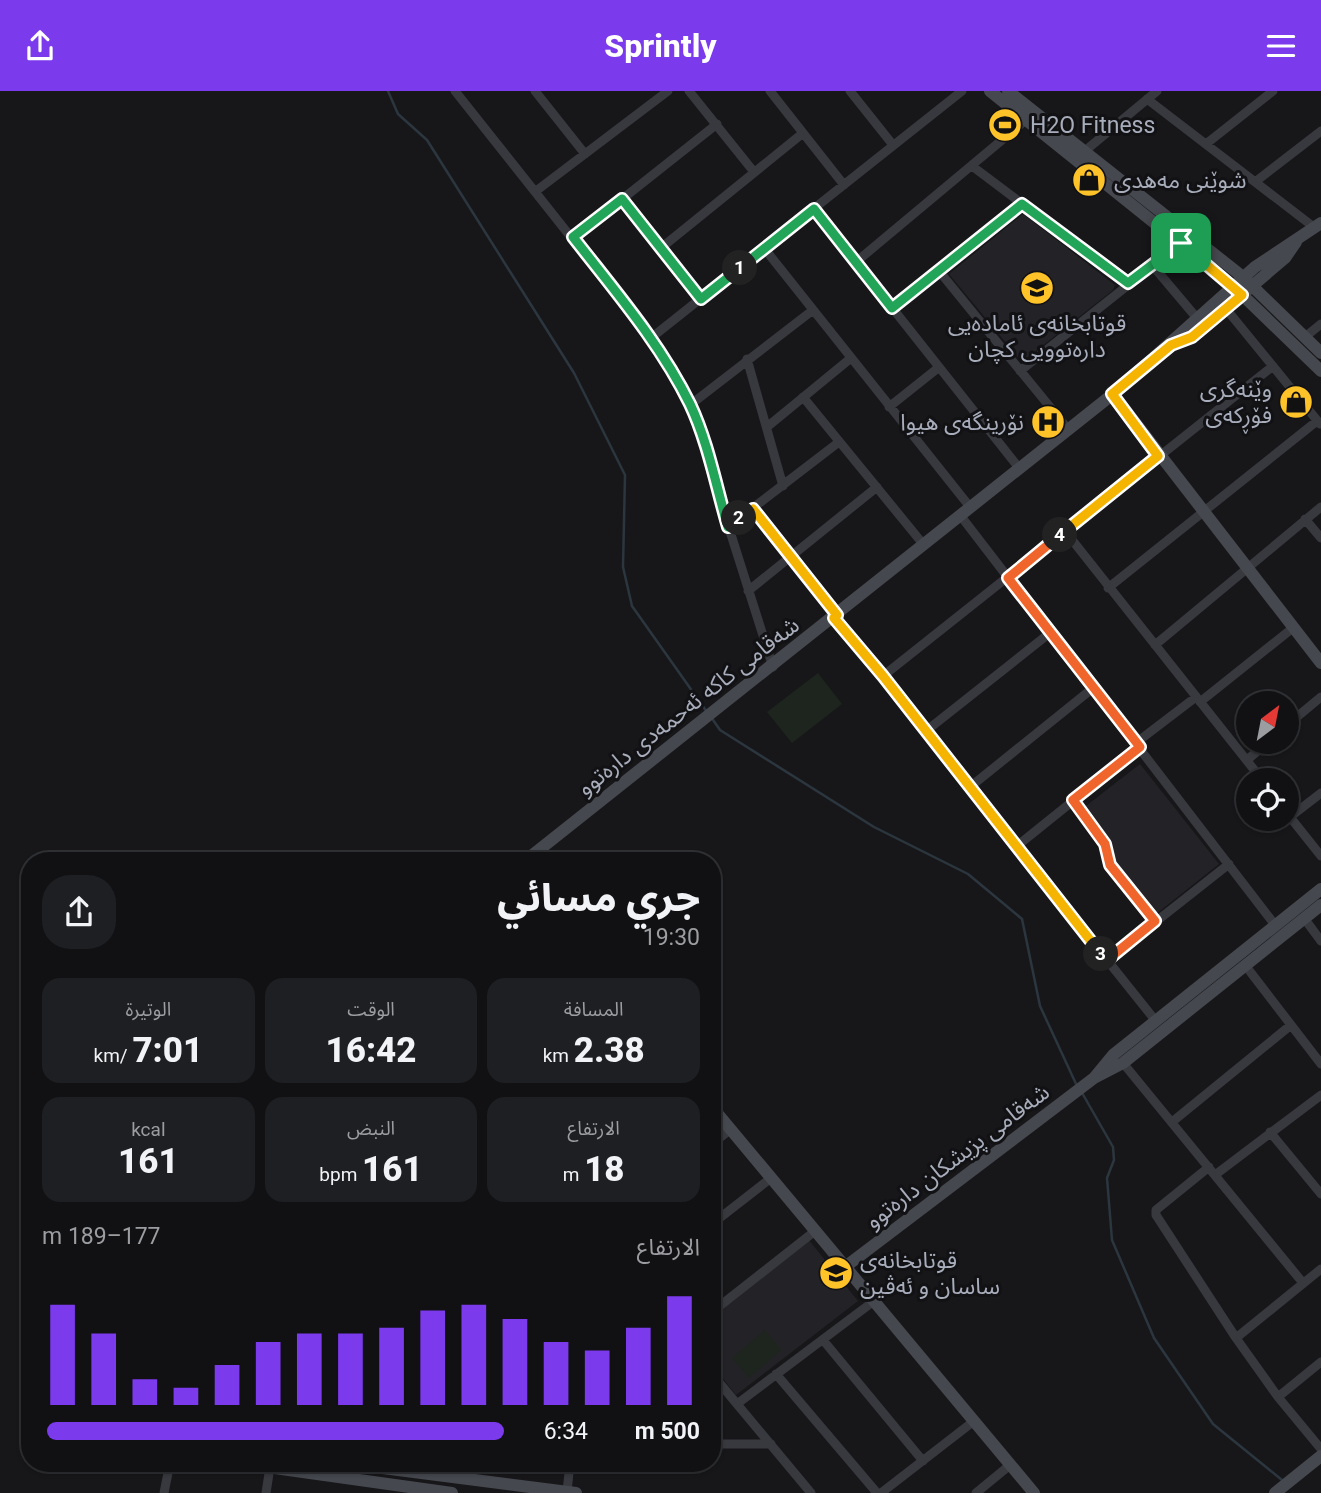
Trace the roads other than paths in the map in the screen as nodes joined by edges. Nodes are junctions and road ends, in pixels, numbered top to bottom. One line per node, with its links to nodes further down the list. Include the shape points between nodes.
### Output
1 (455, 91): 25 (street)
2 (535, 91): 20 (street)
3 (668, 91): 20 (street)
4 (689, 91): 14 (street)
5 (770, 91): 16 (street)
6 (850, 91): 18 (street)
7 (962, 91): 18 (street)
8 (990, 91): 13 (street)
9 (1008, 91): 19 (street)
10 (1157, 91): 12 (street)
11 (1273, 91): 17 (street)
12 (1147, 99): 17 (street); 19 (street)
13 (1027, 120): 21 (street); 31 (street)
14 (716, 124): 22 (street); 26 (street)
15 (1321, 131): 23 (street)
16 (803, 134): 22 (street); 24 (street)
17 (1206, 144): 23 (street)
18 (893, 145): 24 (street)
19 (1086, 150): 34 (street)
20 (585, 154): 25 (street)
21 (972, 166): 27 (street); 35 (street)
22 (754, 172): 32 (street)
23 (1255, 182): 29 (street)
24 (844, 185): 28 (street)
25 (536, 191): 30 (street)
26 (622, 199): 30 (street); 32 (street)
27 (1022, 204): 38 (street); 39 (street)
28 (814, 209): 33 (street); 35 (street)
29 (1318, 225): 37 (street, شەقامی کاکە ئەحمەدی دارەتوو, via 1284,245)
30 (573, 237): 50 (street)
31 (1181, 243): 34 (street); 36 (street)
32 (660, 248): 41 (street)
33 (764, 248): 41 (street); 44 (street)
34 (1209, 258): 37 (street, via 1238,269); 40 (street); 46 (street, via 1220,287)
35 (856, 262): 43 (street)
36 (1153, 266): 39 (street); 46 (street)
37 (1264, 268): 40 (street, شەقامی کاکە ئەحمەدی دارەتوو); 42 (street, via 1259,288)
38 (939, 271): 43 (street); 56 (street)
39 (1128, 283): 56 (street)
40 (1243, 286): 42 (street); 46 (street, شەقامی کاکە ئەحمەدی دارەتوو); 47 (street)
41 (701, 299): 50 (street)
42 (1271, 303): 49 (street)
43 (892, 308): 55 (street)
44 (813, 310): 52 (street); 53 (street)
45 (1227, 310): 46 (street); 47 (street, via 1243,304); 54 (street)
46 (1205, 315): 58 (street, شەقامی کاکە ئەحمەدی دارەتوو, via 1192,337 1171,345)
47 (1271, 323): 57 (street)
48 (1321, 324): 49 (street)
49 (1304, 337): 51 (street)
50 (651, 338): 60 (street)
51 (1321, 353)
52 (851, 358): 59 (street); 61 (street)
53 (747, 359): 60 (street); 63 (street)
54 (1273, 366): 62 (street); 66 (street)
55 (938, 367): 61 (street); 67 (street)
56 (1020, 371): 64 (street)
57 (1321, 371)
58 (1112, 394): 64 (street, شەقامی کاکە ئەحمەدی دارەتوو); 66 (street)
59 (803, 397): 63 (street); 65 (street)
60 (690, 405): 75 (street)
61 (889, 407): 73 (street)
62 (1319, 423): 72 (street)
63 (767, 427): 68 (street)
64 (1068, 429): 67 (street, شەقامی کاکە ئەحمەدی دارەتوو)
65 (839, 442): 68 (street); 69 (street)
66 (1158, 456): 72 (street); 76 (street)
67 (1019, 468): 73 (street, شەقامی کاکە ئەحمەدی دارەتوو)
68 (783, 486): 71 (street)
69 (877, 487): 78 (street); 79 (street)
70 (1321, 507): 74 (street)
71 (753, 509): 75 (street); 79 (street)
72 (1204, 510): 80 (street); 82 (street)
73 (965, 511): 78 (street, شەقامی کاکە ئەحمەدی دارەتوو); 81 (street)
74 (1305, 519): 77 (street); 80 (street)
75 (728, 527): 83 (street)
76 (1065, 531): 81 (street); 82 (street)
77 (1321, 538)
78 (923, 544): 84 (street, شەقامی کاکە ئەحمەدی دارەتوو)
79 (792, 557): 83 (street); 84 (street)
80 (1247, 568): 85 (street); 87 (street)
81 (1008, 578): 86 (street); 90 (street)
82 (1108, 588): 87 (street)
83 (748, 591): 89 (street)
84 (836, 616): 89 (street, شەقامی کاکە ئەحمەدی دارەتوو); 90 (street)
85 (1294, 627): 88 (street); 93 (street)
86 (1051, 632): 91 (street); 95 (street)
87 (1155, 645): 93 (street)
88 (1321, 663)
89 (773, 667): 106 (street, شەقامی کاکە ئەحمەدی دارەتوو)
90 (883, 676): 95 (street)
91 (1093, 688): 96 (street); 100 (street)
92 (1321, 697): 94 (street)
93 (1198, 699): 96 (street); 98 (street)
94 (1299, 715)
95 (926, 731): 100 (street)
96 (1138, 745): 102 (street); 108 (street)
97 (1254, 754): 98 (street)
98 (1247, 760): 99 (street)
99 (1253, 768)
100 (970, 787): 105 (street)
101 (1321, 793): 103 (street)
102 (1073, 800): 105 (street); 112 (street, via 1105,844 1110,865)
103 (1299, 808)
104 (1299, 829): 107 (street)
105 (1017, 846): 115 (street)
106 (536, 852)
107 (1321, 856)
108 (1229, 864): 112 (street); 113 (street)
109 (1321, 890): 113 (street, شەقامی پزیشکان دارەتوو)
110 (1321, 905): 111 (street, شەقامی پزیشکان دارەتوو)
111 (1304, 918): 113 (street, شەقامی پزیشکان دارەتوو); 114 (street)
112 (1155, 921): 115 (street)
113 (1279, 930): 116 (street, شەقامی پزیشکان دارەتوو); 117 (street, شەقامی پزیشکان دارەتوو)
114 (1321, 941)
115 (1106, 961): 117 (street)
116 (1245, 965): 118 (street); 119 (street, شەقامی پزیشکان دارەتوو)
117 (1155, 1020): 121 (street, شەقامی پزیشکان دارەتوو)
118 (1291, 1025): 120 (street); 124 (street)
119 (1123, 1063): 121 (street, شەقامی پزیشکان دارەتوو); 124 (street)
120 (1321, 1064)
121 (1105, 1069): 133 (street, شەقامی پزیشکان دارەتوو)
122 (1321, 1095): 126 (street)
123 (721, 1117): 125 (street)
124 (1172, 1122): 128 (street)
125 (731, 1129): 127 (street); 129 (street)
126 (1270, 1132): 128 (street); 130 (street)
127 (721, 1137)
128 (1212, 1171): 135 (street); 138 (street, via 1156,1210 1156,1215)
129 (771, 1178): 131 (street); 132 (street)
130 (1321, 1194)
131 (721, 1217)
132 (815, 1230): 133 (street); 137 (street)
133 (845, 1267): 136 (street)
134 (1321, 1269): 135 (street)
135 (1303, 1283): 138 (street)
136 (874, 1301): 139 (street); 145 (street)
137 (721, 1305)
138 (1236, 1338): 143 (street)
139 (823, 1340): 141 (street); 150 (street)
140 (1321, 1362): 143 (street)
141 (776, 1374): 144 (street); 164 (street)
142 (721, 1385): 144 (street)
143 (1278, 1397): 148 (street)
144 (737, 1404): 147 (street)
145 (974, 1422): 150 (street); 151 (street)
146 (721, 1444): 147 (street)
147 (771, 1444): 163 (street)
148 (1321, 1449)
149 (1321, 1456): 157 (street)
150 (923, 1461): 164 (street)
151 (1010, 1465): 165 (street); 166 (street)
152 (168, 1472): 159 (street)
153 (269, 1472): 160 (street)
154 (305, 1472): 161 (street)
155 (439, 1472): 158 (street)
156 (569, 1472): 158 (street)
157 (1278, 1491)
158 (566, 1492): 162 (street)
159 (164, 1493)
160 (266, 1493)
161 (453, 1493)
162 (576, 1493)
163 (811, 1493)
164 (879, 1493)
165 (976, 1493)
166 (1034, 1493)

